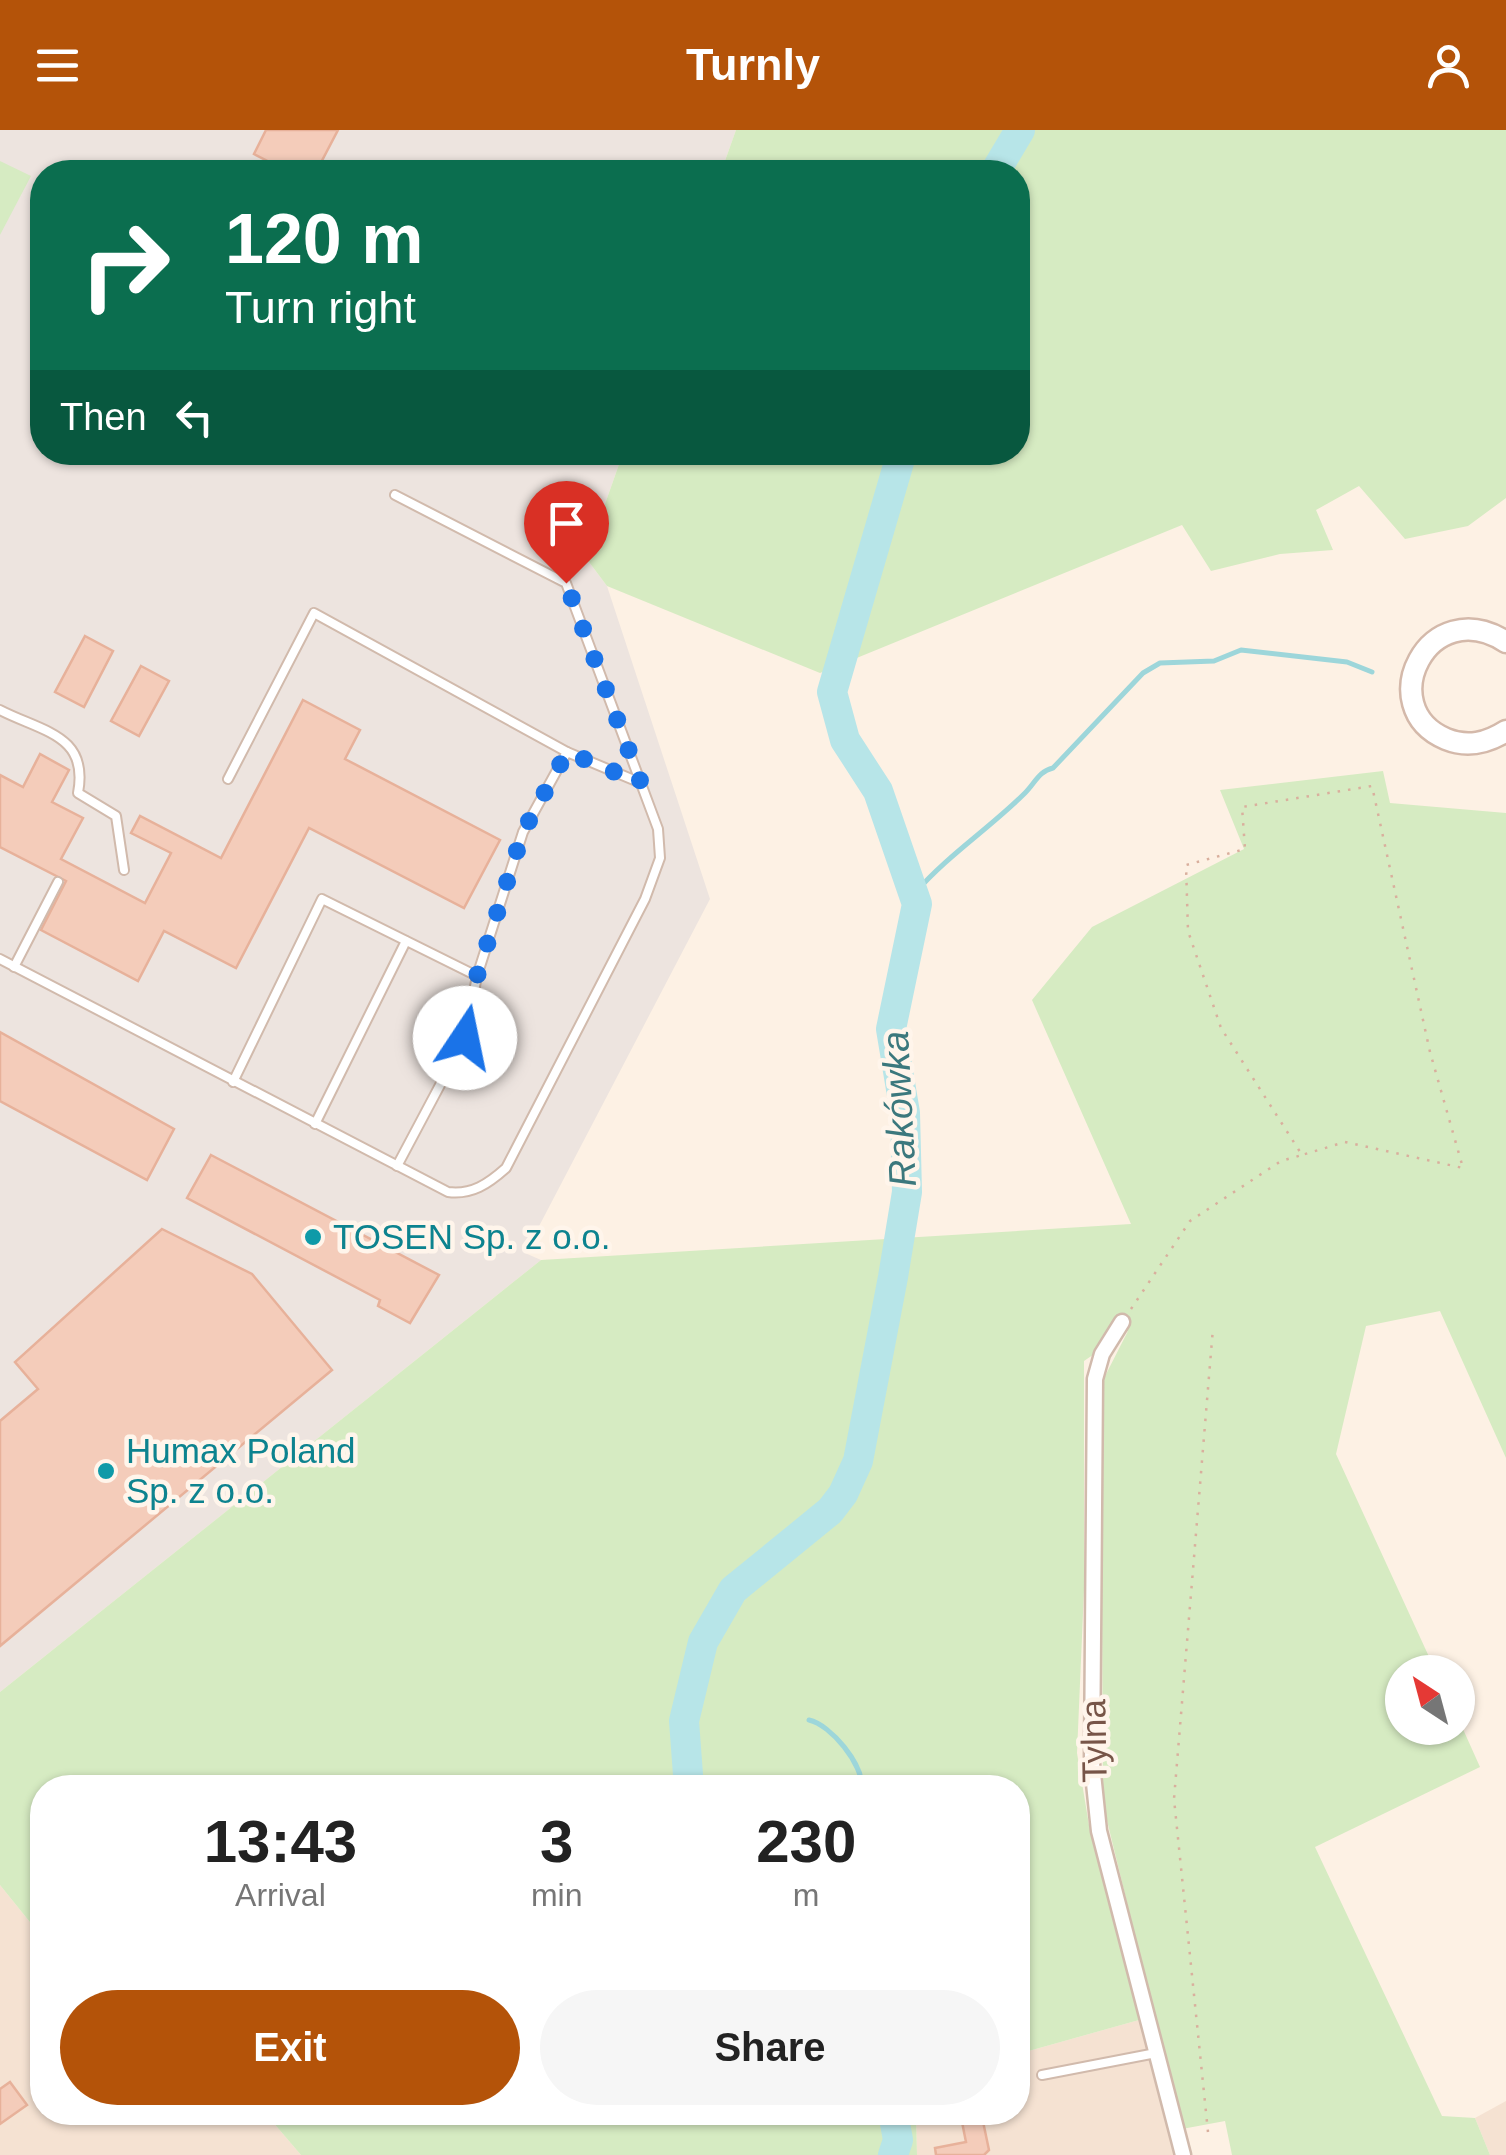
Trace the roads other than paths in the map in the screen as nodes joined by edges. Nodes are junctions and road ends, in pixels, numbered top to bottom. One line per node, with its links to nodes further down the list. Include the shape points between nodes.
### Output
1 (395, 495): 8 (lane, via 566,583)
2 (1506, 617): 3 (main road)
3 (1498, 637): 5 (main road, via 1450,632 1427,647 1414,671 1412,698 1426,725 1456,743)
4 (0, 710): 9 (lane, via 73,746 83,768 78,792 116,816)
5 (1506, 732)
6 (567, 752): 7 (lane, via 314,612); 8 (lane); 14 (lane, via 523,832)
7 (228, 779)
8 (641, 783): 17 (lane, via 658,828 660,858 506,1168 463,1194)
9 (124, 870)
10 (58, 882): 13 (lane)
11 (406, 941): 14 (lane); 15 (lane, via 322,899); 16 (lane)
12 (0, 959): 13 (lane)
13 (14, 967): 15 (lane)
14 (477, 976): 17 (lane, via 465,1038)
15 (233, 1082): 16 (lane)
16 (315, 1124): 17 (lane)
17 (397, 1166)
18 (1122, 1322): 19 (street, Tylna, via 1095,1379 1092,1764 1099,1831)
19 (1156, 2053): 20 (lane); 21 (street, Tylna)
20 (1042, 2075)
21 (1184, 2155)

